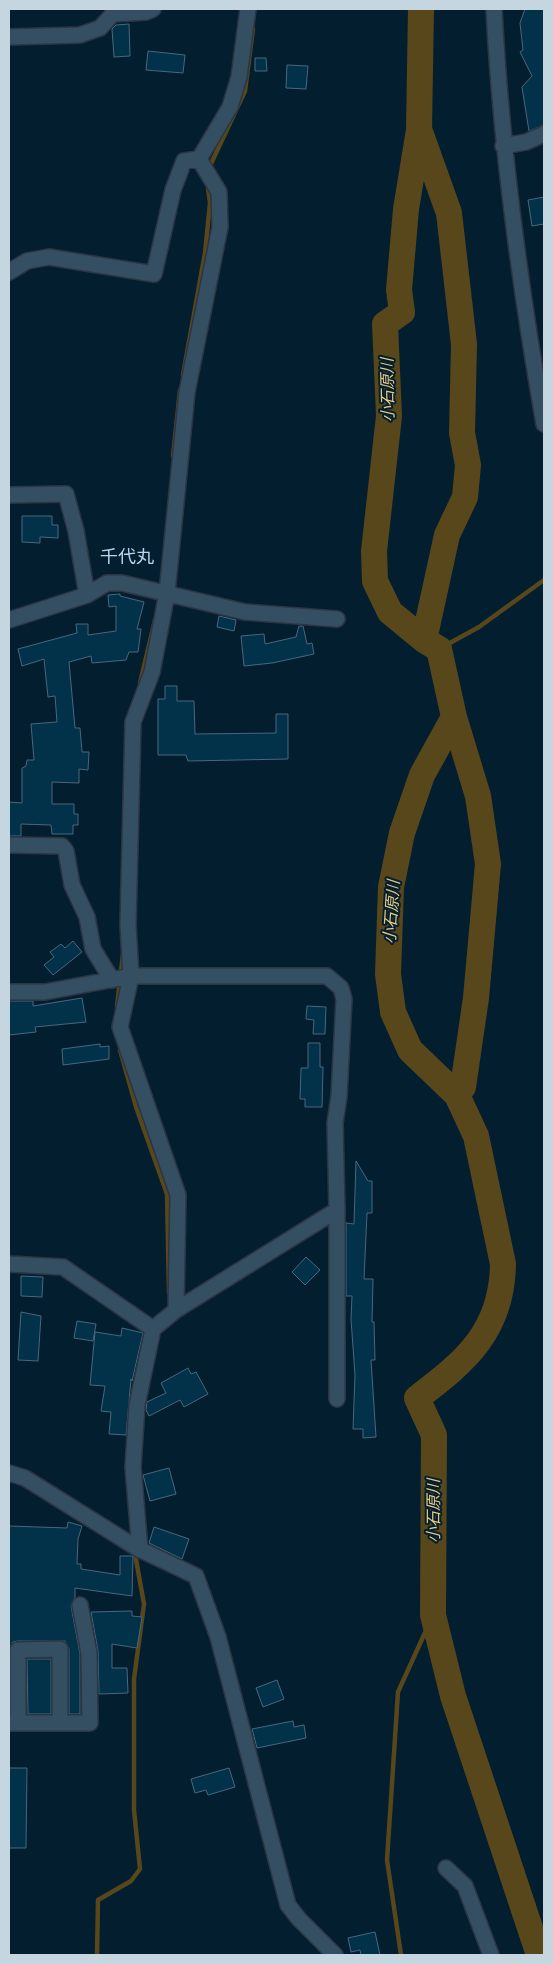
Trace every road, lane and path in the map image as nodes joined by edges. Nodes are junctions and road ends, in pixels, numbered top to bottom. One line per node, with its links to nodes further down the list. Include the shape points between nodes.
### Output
1 (154, 9): 4 (street, via 113,14 100,28 80,35)
2 (248, 9): 7 (street, via 240,77)
3 (494, 9): 6 (street)
4 (9, 37)
5 (544, 134): 6 (street, via 526,142)
6 (503, 146): 10 (street)
7 (205, 168): 8 (street, via 184,162 173,190 154,274 49,257 27,261); 12 (street, via 219,192 220,227 187,392)
8 (9, 272): 9 (street)
9 (9, 278)
10 (544, 424)
11 (9, 494): 13 (street, via 66,494)
12 (163, 592): 13 (street, via 107,583); 14 (street, via 245,612); 17 (street, via 152,672 133,722 128,925)
13 (87, 595): 15 (street)
14 (337, 619)
15 (9, 620)
16 (9, 845): 17 (street, via 62,846 66,851 72,885 87,917 93,949)
17 (121, 978): 18 (street, via 45,992); 19 (street, via 327,976 340,988 343,1009 335,1123); 21 (street, via 120,1027 178,1195)
18 (9, 992)
19 (337, 1210): 21 (street); 23 (street)
20 (9, 1265): 22 (street, via 63,1267)
21 (176, 1310): 22 (street)
22 (150, 1327): 25 (street, via 137,1405 133,1467)
23 (337, 1399)
24 (9, 1473): 25 (street, via 25,1478)
25 (140, 1550): 30 (street, via 196,1576 218,1637 288,1905)
26 (80, 1605): 28 (street, via 88,1653 90,1723)
27 (13, 1723): 28 (street); 28 (street, via 18,1650 60,1649)
28 (60, 1723)
29 (446, 1868): 31 (street, via 465,1886)
30 (334, 1955)
31 (491, 1955)

